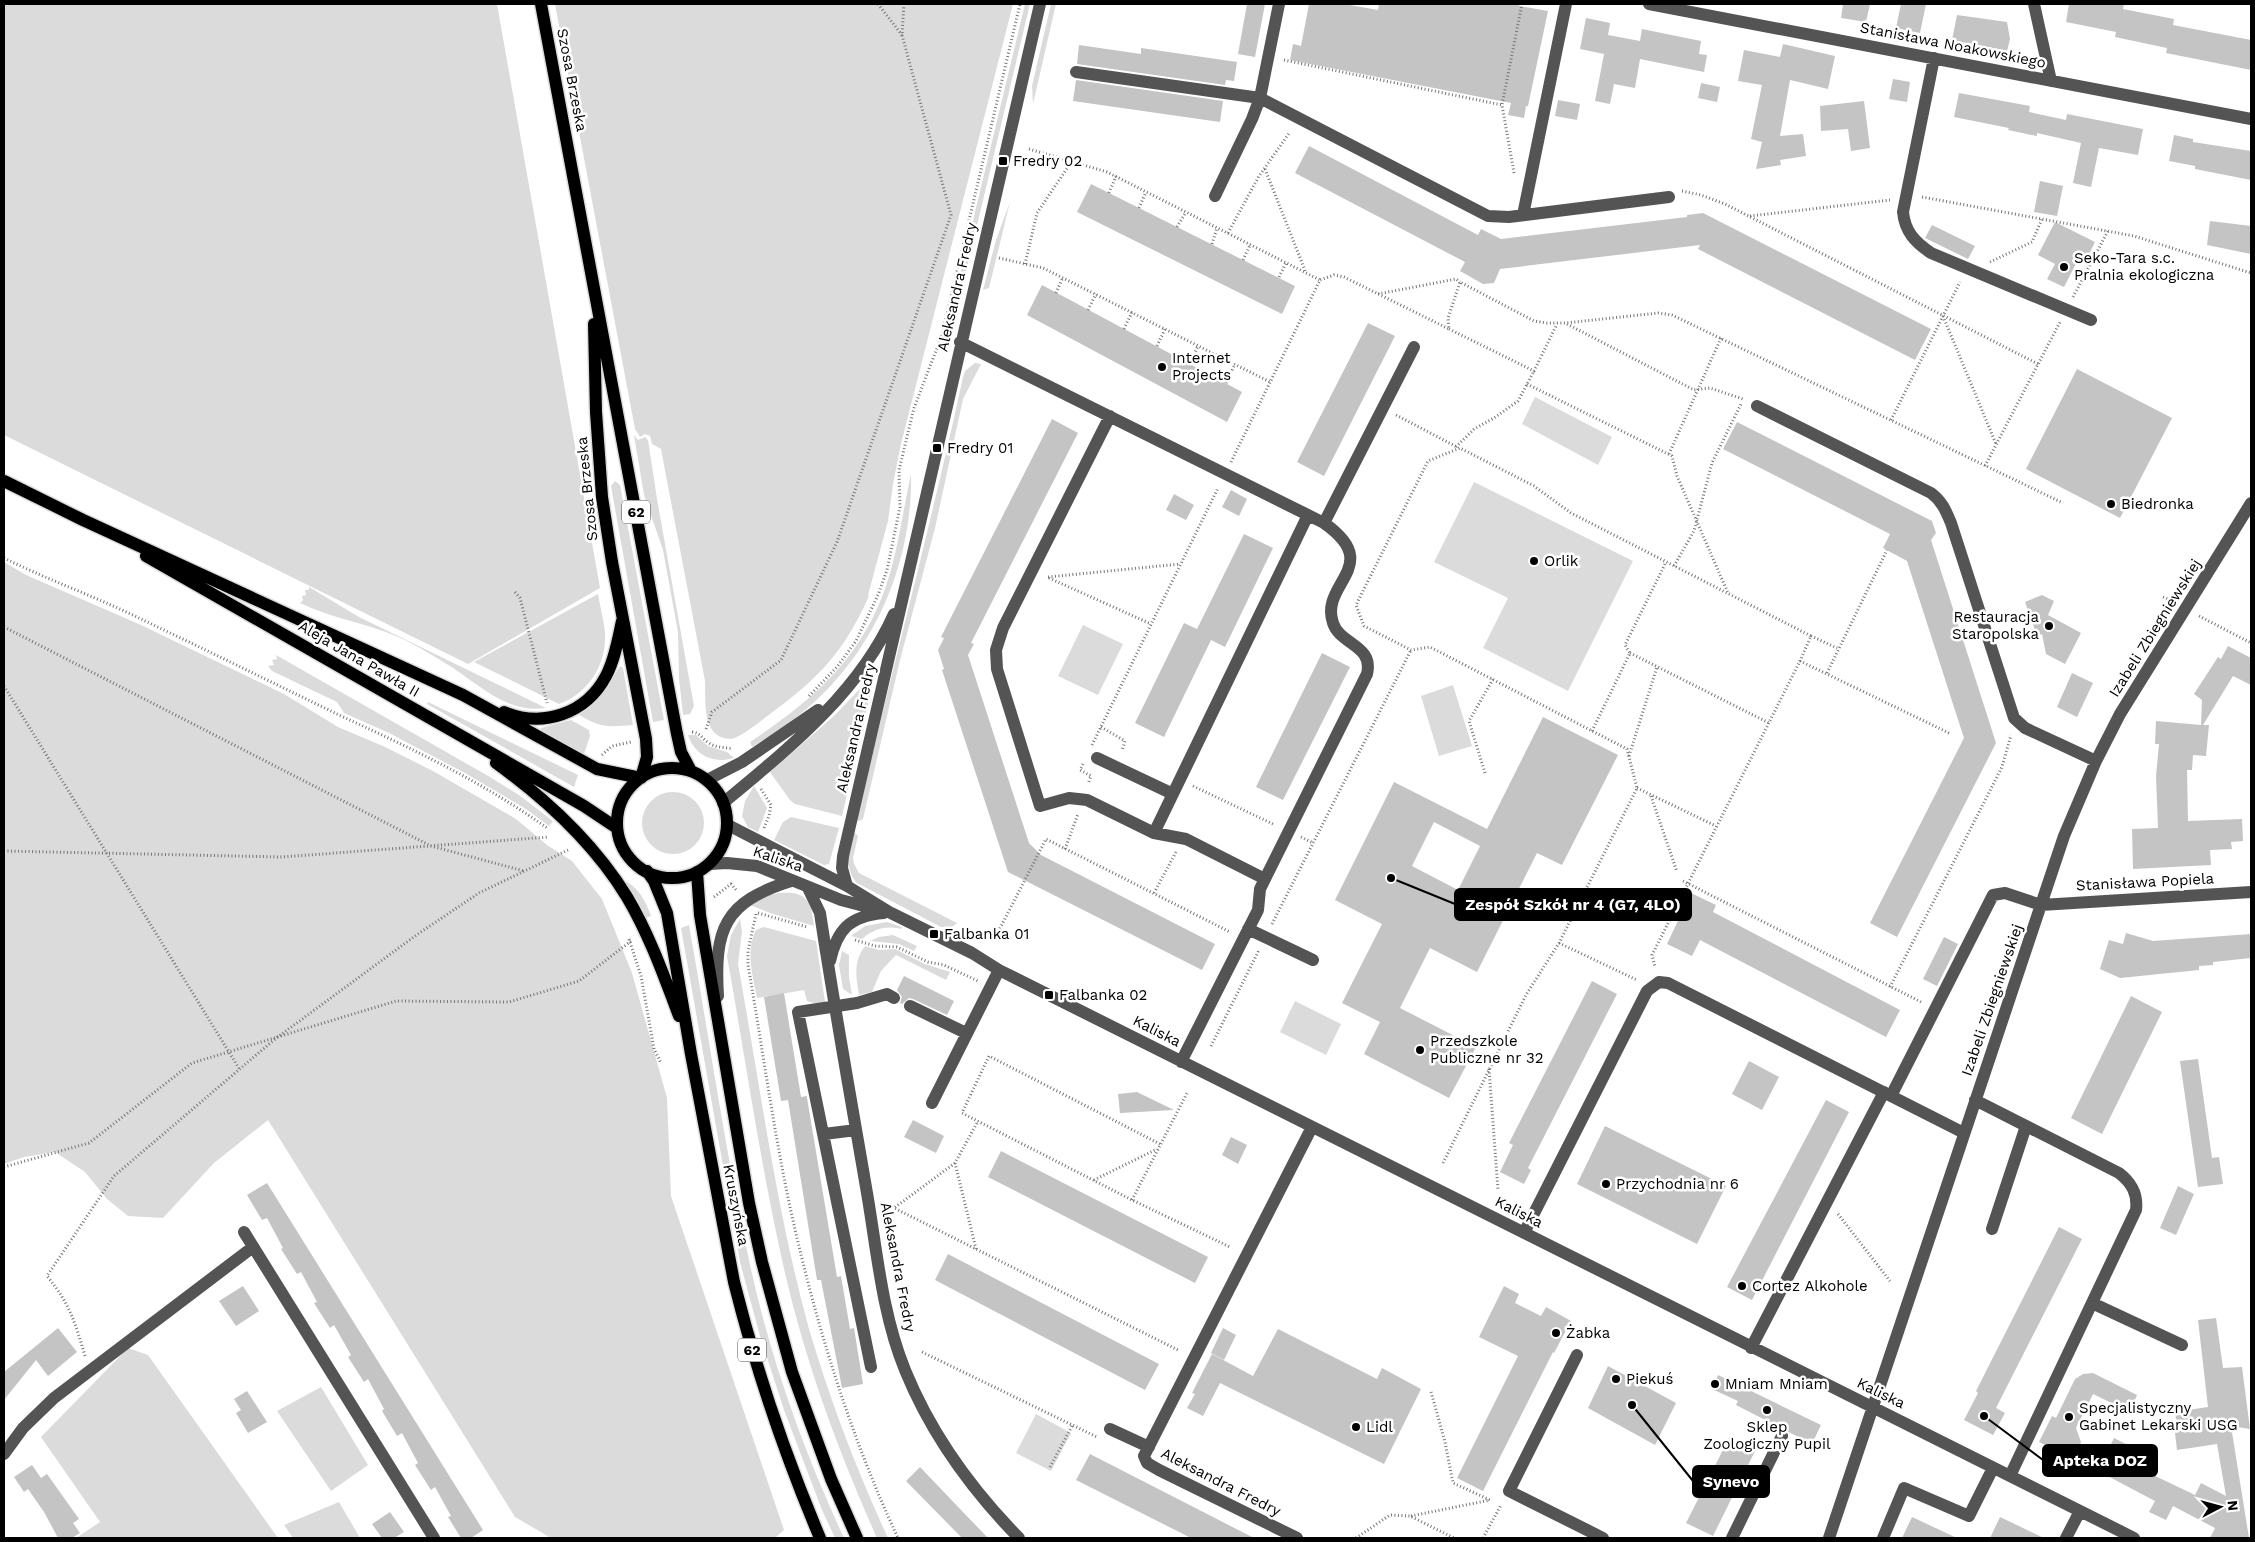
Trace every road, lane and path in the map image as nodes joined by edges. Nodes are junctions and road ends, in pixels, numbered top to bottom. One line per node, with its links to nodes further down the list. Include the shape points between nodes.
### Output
1 (541, 4): 41 (main road, Szosa Brzeska / 62)
2 (878, 4): 11 (path)
3 (904, 4): 11 (path)
4 (1020, 4): 123 (path, via 942,335 914,408 899,470 900,508 887,570 856,641 837,667)
5 (1040, 4): 67 (street, Aleksandra Fredry)
6 (1279, 4): 12 (street)
7 (1522, 4): 17 (path)
8 (1566, 4): 32 (street)
9 (1649, 4): 13 (street, Stanisława Noakowskiego)
10 (2034, 4): 15 (street)
11 (902, 35): 129 (path, via 950,215 837,542 781,660 712,712)
12 (1268, 57): 16 (street); 17 (path)
13 (1934, 58): 15 (street, Stanisława Noakowskiego); 28 (street)
14 (1076, 72): 16 (street)
15 (2051, 81): 19 (street, Stanisława Noakowskiego)
16 (1260, 98): 18 (street); 27 (street)
17 (1502, 105): 24 (path)
18 (1299, 119): 22 (path); 32 (street, via 1480,213 1498,218)
19 (2251, 119)
20 (1029, 149): 21 (path)
21 (1072, 161): 23 (path); 45 (path, via 1037,213)
22 (1265, 168): 38 (path); 47 (path)
23 (1116, 176): 25 (path); 26 (path)
24 (1516, 182)
25 (1146, 192): 30 (path); 31 (path)
26 (1109, 193)
27 (1215, 196)
28 (1906, 196): 33 (path); 34 (path); 46 (street, via 1905,224 1915,241 1931,253)
29 (1669, 197): 32 (street); 33 (path, via 1668,190 1701,195)
30 (1139, 208)
31 (1186, 212): 35 (path); 36 (path)
32 (1524, 215)
33 (1748, 216): 59 (path)
34 (2042, 219): 37 (path); 46 (path, via 2032,242)
35 (1177, 227)
36 (1217, 228): 38 (path); 39 (path)
37 (2108, 231): 48 (path, via 2141,238); 56 (path)
38 (1228, 233): 40 (path)
39 (1212, 244)
40 (1250, 245): 43 (path); 44 (path)
41 (587, 252): 108 (main road, Szosa Brzeska / 62, via 594,326 599,469); 139 (main road, Szosa Brzeska / 62, via 677,734 681,752)
42 (999, 258): 45 (path)
43 (1243, 260)
44 (1286, 263): 47 (path); 50 (path)
45 (1025, 264): 49 (path)
46 (1969, 269): 56 (street); 59 (path)
47 (1306, 273): 51 (path)
48 (2251, 274)
49 (1063, 277): 53 (path); 54 (path)
50 (1279, 278)
51 (1320, 280): 55 (path, via 1334,275 1344,277); 75 (path)
52 (1460, 282): 55 (path, via 1456,279); 61 (path, via 1534,321); 65 (path, via 1448,318)
53 (1056, 293)
54 (1096, 294): 57 (path); 58 (path)
55 (1378, 294): 65 (path)
56 (2067, 308): 60 (street); 73 (path)
57 (1088, 310)
58 (1132, 312): 63 (path); 64 (path)
59 (1943, 316): 73 (path); 83 (path); 84 (path)
60 (2091, 320)
61 (1558, 323): 62 (path); 74 (path)
62 (1566, 323): 66 (path, via 1658,313 1685,320); 78 (path, via 1694,390)
63 (1124, 329)
64 (1165, 329): 68 (path); 69 (path)
65 (1449, 330): 74 (path)
66 (1721, 338): 78 (path); 83 (path)
67 (960, 342): 82 (street); 103 (street, Aleksandra Fredry)
68 (1156, 346)
69 (1198, 346): 71 (path); 72 (path)
70 (1414, 347): 81 (street)
71 (1189, 364)
72 (1235, 364): 75 (path); 76 (path)
73 (2038, 364): 84 (path)
74 (1534, 371): 77 (path)
75 (1270, 382): 88 (path)
76 (1226, 383)
77 (1527, 384): 85 (path, via 1518,401 1474,429); 86 (path)
78 (1699, 389): 79 (path, via 1710,388); 86 (path)
79 (1744, 399): 80 (path); 94 (path, via 1712,463)
80 (1757, 406): 125 (street, via 1938,498 1951,524)
81 (1382, 408): 85 (path); 95 (street)
82 (1110, 416): 88 (street); 101 (street)
83 (1891, 420): 87 (path)
84 (1996, 444): 87 (path)
85 (1458, 448): 98 (path, via 1534,486 1571,513); 114 (path, via 1428,461 1356,605 1364,626)
86 (1669, 454): 94 (path)
87 (1985, 466): 90 (path)
88 (1225, 474): 92 (street); 99 (path)
89 (4, 481): 93 (main road, Aleja Jana Pawła II)
90 (2063, 503)
91 (2251, 503): 107 (street, Izabeli Zbiegniewskiej)
92 (1308, 515): 95 (street); 143 (street)
93 (83, 520): 121 (main road, Aleja Jana Pawła II); 127 (main road, Aleja Jana Pawła II)
94 (1695, 520): 100 (path, via 1694,530); 105 (path)
95 (1324, 523): 153 (street, via 1343,538 1350,556 1349,569 1332,605 1333,624 1340,634 1364,653 1368,669)
96 (1887, 550): 113 (path)
97 (4, 558): 152 (path, via 394,739 521,809)
98 (1666, 562): 100 (path); 115 (path, via 1625,645)
99 (1181, 564): 102 (path); 109 (path)
100 (1674, 566): 105 (path)
101 (1033, 570): 102 (path); 147 (street, via 1000,636 996,650 997,669 1040,806 1069,798)
102 (1048, 577): 109 (path)
103 (908, 579): 122 (street, Aleksandra Fredry, via 875,650); 172 (street, Aleksandra Fredry, via 843,856 842,868)
104 (514, 592): 124 (path, via 520,598)
105 (1728, 594): 111 (path)
106 (2163, 597): 107 (path)
107 (2186, 608): 112 (path); 137 (street, Izabeli Zbiegniewskiej, via 2120,714)
108 (623, 615): 121 (main road, via 613,661 606,677 584,704 562,715 527,719); 141 (main road, Szosa Brzeska / 62, via 646,739 647,757)
109 (1151, 624): 128 (path)
110 (4, 627): 158 (path)
111 (1811, 636): 113 (path); 116 (path)
112 (2251, 643)
113 (1837, 648): 118 (path)
114 (1411, 650): 119 (path, via 1430,647); 157 (path)
115 (1630, 653): 117 (path); 130 (path)
116 (1800, 661): 118 (path); 126 (path)
117 (1657, 667): 126 (path); 136 (path)
118 (1827, 673): 131 (path)
119 (1494, 679): 130 (path); 140 (path, via 1469,721)
120 (4, 686): 162 (path)
121 (463, 695): 141 (main road, Aleja Jana Pawła II, via 597,769)
122 (840, 695): 142 (street, Aleksandra Fredry, via 742,762); 148 (street, Aleksandra Fredry, via 792,745)
123 (806, 698)
124 (547, 704)
125 (2014, 718): 137 (street, via 2025,728); 194 (path, via 2002,768)
126 (1769, 723): 150 (path)
127 (444, 726): 151 (main road, Aleja Jana Pawła II); 204 (main road, via 538,798 576,833 610,874 626,896 648,939)
128 (1101, 727): 134 (path, via 1125,741 1121,751); 135 (path)
129 (706, 729)
130 (1592, 730): 136 (path, via 1627,748)
131 (1951, 734)
132 (738, 746): 133 (path)
133 (733, 749)
134 (1126, 754)
135 (1093, 756): 145 (street)
136 (1629, 756): 144 (path)
137 (2096, 761): 176 (street, Izabeli Zbiegniewskiej, via 2064,836)
138 (1084, 762): 147 (path, via 1080,770 1090,776)
139 (691, 771): 141 (main road, 62, via 672,768); 142 (main road, 62)
140 (1485, 774)
141 (641, 778): 151 (main road, 62, via 623,799)
142 (707, 780): 148 (main road, 62)
143 (1180, 780): 145 (street); 153 (path)
144 (1637, 788): 146 (path); 187 (path)
145 (1173, 794): 154 (street)
146 (1651, 795): 150 (path); 167 (path)
147 (1083, 799): 154 (street); 159 (path)
148 (723, 803): 149 (main road, 62)
149 (728, 825): 163 (main road, 62, via 722,846); 172 (street, Kaliska)
150 (1716, 826): 171 (path)
151 (617, 828): 165 (main road, 62, via 626,853)
152 (548, 829)
153 (1288, 831): 157 (path); 168 (street)
154 (1154, 833): 156 (street)
155 (549, 837): 158 (path)
156 (1184, 838): 168 (street); 175 (path)
157 (1313, 843): 183 (path)
158 (431, 846): 162 (path, via 282,857); 164 (path)
159 (1065, 849): 175 (path); 185 (path, via 1046,839)
160 (568, 850): 164 (path)
161 (4, 851): 162 (path)
162 (105, 853): 203 (path)
163 (710, 864): 166 (main road, 62); 169 (street, Kaliska, via 757,866)
164 (524, 871): 201 (path, via 479,893 415,936)
165 (646, 871): 166 (main road, 62, via 656,876 675,878); 204 (main road, Kruszyńska / 62, via 654,881 667,913)
166 (697, 872): 200 (main road, Kruszyńska / 62, via 700,915)
167 (1677, 872)
168 (1265, 879): 179 (street, via 1260,889 1258,910)
169 (791, 880): 173 (street, Kaliska); 200 (street, via 750,898 734,911 726,923 718,956)
170 (1683, 881): 171 (path)
171 (1688, 883): 192 (path, via 1652,954); 194 (path)
172 (847, 886): 178 (street, Kaliska)
173 (808, 888): 178 (street, Kaliska); 180 (street, Aleksandra Fredry, via 820,912)
174 (2251, 892): 176 (street, Stanisława Popiela)
175 (1154, 894): 186 (path, via 1232,932)
176 (2041, 905): 198 (street, via 2006,893 1993,895); 211 (street, Izabeli Zbiegniewskiej)
177 (756, 912): 180 (path)
178 (891, 913): 182 (street, via 863,917); 191 (street, Kaliska)
179 (1248, 929): 183 (street); 205 (street)
180 (823, 931): 190 (street, Aleksandra Fredry)
181 (752, 934): 261 (path, via 748,965 802,1259 841,1395 863,1457)
182 (838, 935): 190 (street, Aleksandra Fredry); 193 (path, via 875,946 897,947)
183 (1266, 937): 189 (street); 202 (path)
184 (635, 938): 201 (path, via 579,982 509,1002 396,1001)
185 (995, 938)
186 (1228, 941)
187 (1559, 943): 192 (path); 207 (path, via 1526,995)
188 (633, 948): 206 (path, via 642,976 654,1049)
189 (1313, 960)
190 (828, 968): 196 (street, Aleksandra Fredry)
191 (999, 970): 193 (street); 205 (street, Kaliska)
192 (1655, 985): 210 (street, via 1674,986); 230 (street)
193 (989, 987): 199 (street)
194 (1890, 987): 198 (path)
195 (894, 998): 196 (street, via 887,994)
196 (834, 1006): 216 (street, Aleksandra Fredry); 218 (street, via 798,1012)
197 (910, 1006): 199 (street)
198 (1935, 1009): 210 (street)
199 (966, 1033): 212 (street)
200 (721, 1038): 260 (main road, Kruszyńska / 62, via 749,1203 778,1324 808,1417)
201 (275, 1039): 203 (path); 208 (path)
202 (1211, 1046)
203 (229, 1052): 208 (path); 223 (path, via 192,1063 89,1143)
204 (691, 1054): 259 (main road, Kruszyńska / 62, via 743,1319 771,1411)
205 (1181, 1062): 215 (street, Kaliska)
206 (661, 1063)
207 (1489, 1068): 222 (path); 225 (path)
208 (240, 1070): 242 (path, via 114,1176 47,1276 63,1296 74,1320)
209 (1187, 1093): 219 (path)
210 (1888, 1094): 217 (street); 227 (street)
211 (1975, 1100): 214 (street); 217 (street, Izabeli Zbiegniewskiej)
212 (932, 1103)
213 (978, 1121): 219 (path, via 962,1113 989,1056); 221 (path); 224 (path)
214 (2026, 1126): 228 (street); 235 (street, via 2119,1173 2135,1192 2136,1210)
215 (1312, 1127): 230 (street, Kaliska); 249 (street, Aleksandra Fredry)
216 (856, 1130): 218 (street); 262 (street, Aleksandra Fredry, via 886,1304 904,1368 924,1412 951,1457 976,1491)
217 (1964, 1133): 244 (street, Izabeli Zbiegniewskiej)
218 (824, 1134): 241 (street)
219 (1160, 1144): 220 (path)
220 (1158, 1149): 224 (path); 226 (path)
221 (955, 1163): 233 (path); 233 (path, via 894,1208)
222 (1443, 1163)
223 (4, 1167)
224 (1094, 1180): 226 (path)
225 (1498, 1190)
226 (1132, 1200): 232 (path)
227 (1824, 1207): 234 (path, via 1841,1215); 237 (street)
228 (1992, 1229)
229 (244, 1232): 231 (street)
230 (1524, 1233): 237 (street, Kaliska)
231 (253, 1247): 242 (street); 258 (street)
232 (1230, 1247)
233 (976, 1249): 238 (path)
234 (1890, 1281)
235 (2092, 1303): 236 (street); 253 (street)
236 (2182, 1345)
237 (1751, 1348): 244 (street, Kaliska)
238 (1178, 1350)
239 (922, 1352): 245 (path)
240 (1577, 1355): 254 (street)
241 (871, 1367)
242 (90, 1370): 250 (street, via 23,1428)
243 (1431, 1392): 255 (path, via 1453,1483)
244 (1872, 1407): 252 (street, Kaliska); 269 (street, Izabeli Zbiegniewskiej)
245 (1072, 1426): 248 (path); 251 (path)
246 (1110, 1428): 249 (street)
247 (1782, 1436): 268 (street)
248 (1099, 1438)
249 (1149, 1447): 263 (street, Aleksandra Fredry, via 1144,1456 1147,1463)
250 (4, 1454)
251 (1050, 1467)
252 (1993, 1468): 253 (street, Kaliska); 270 (street, via 1968,1516 1904,1488)
253 (2010, 1476): 256 (street, Kaliska)
254 (1509, 1491): 255 (path); 266 (path); 267 (street)
255 (1490, 1500): 257 (path)
256 (2080, 1511): 271 (street); 272 (street, Kaliska)
257 (1410, 1516): 264 (path, via 1390,1515); 265 (path)
258 (434, 1538)
259 (820, 1538)
260 (857, 1538)
261 (898, 1538)
262 (1019, 1538)
263 (1297, 1538)
264 (1356, 1538)
265 (1454, 1538)
266 (1483, 1538)
267 (1603, 1538)
268 (1732, 1538)
269 (1829, 1538)
270 (1883, 1538)
271 (2066, 1538)
272 (2134, 1538)

